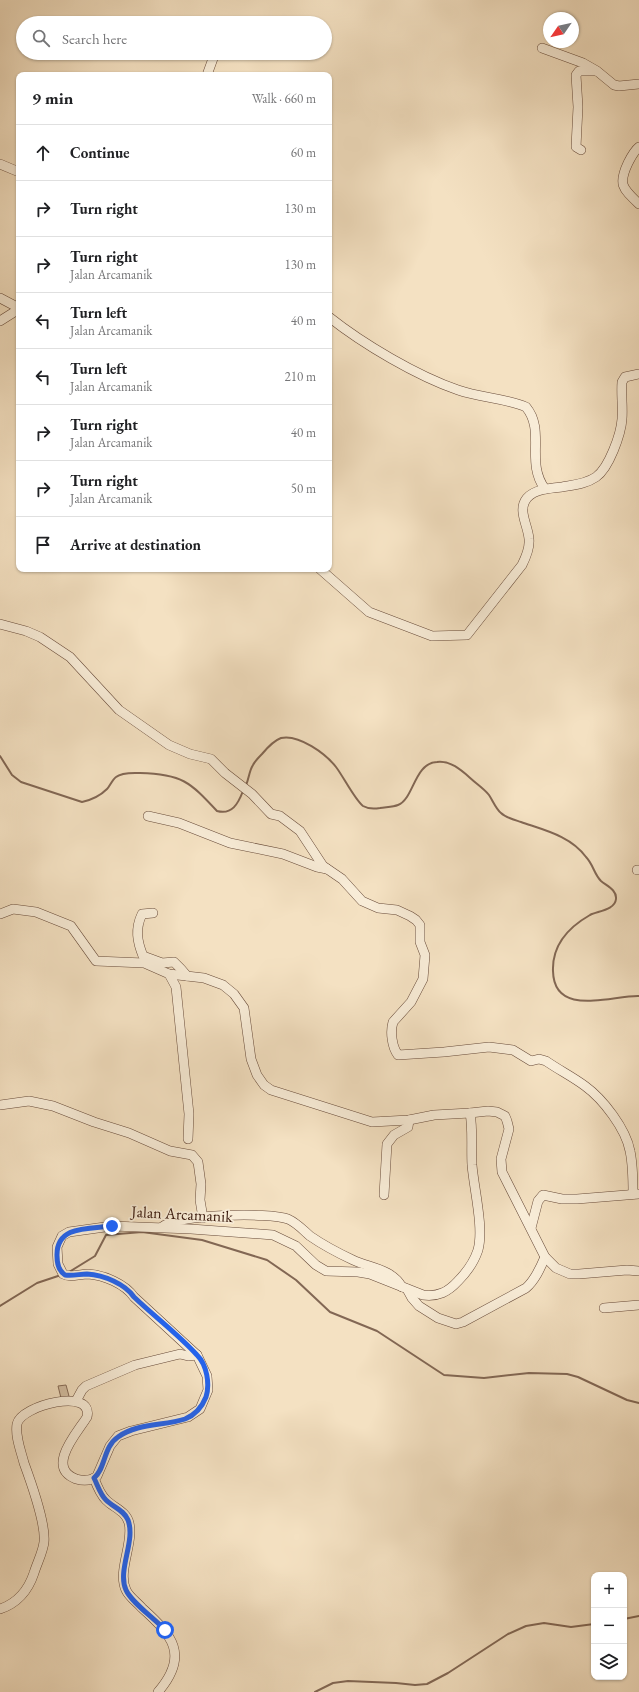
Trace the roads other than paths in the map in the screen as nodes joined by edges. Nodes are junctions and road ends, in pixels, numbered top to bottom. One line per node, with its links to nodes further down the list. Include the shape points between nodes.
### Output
1 (542, 48): 3 (street)
2 (212, 60): 4 (street)
3 (597, 70): 5 (street, via 614,85); 7 (street, via 579,71 576,75 575,144)
4 (208, 72)
5 (639, 84)
6 (639, 146): 10 (street, via 622,176 622,183)
7 (581, 150)
8 (0, 164): 9 (street)
9 (16, 171)
10 (639, 204)
11 (0, 298): 12 (street)
12 (16, 307)
13 (16, 311): 15 (street)
14 (332, 319): 17 (street, via 398,362 434,380 458,390 526,407 532,413 536,429 535,466)
15 (0, 321)
16 (639, 374): 17 (street, via 625,377 622,382 622,420 617,440 608,461 597,476 583,483)
17 (545, 489): 18 (street, via 528,497 523,504 529,539 522,565 467,635 432,636 369,612)
18 (323, 572)
19 (0, 624): 21 (street, via 26,631 70,657 119,710 169,745 211,759 271,814 280,816 300,831 321,863)
20 (148, 816): 21 (street, via 230,843 283,854 316,867)
21 (330, 869): 30 (street, via 362,901 378,908 397,910 410,916 420,925 420,942 425,955 424,969 411,1002 393,1022 392,1038 398,1055 489,1047 509,1049 531,1061 546,1061 592,1091 615,1119 627,1139)
22 (153, 913): 25 (street, via 142,914 137,928 138,943 143,956 162,963 174,962)
23 (0, 914): 24 (street, via 14,909 36,912 71,926 96,961 144,963)
24 (169, 974): 25 (street); 29 (street, via 176,988 190,1114)
25 (187, 976): 28 (street, via 204,978 223,985 234,994 244,1008 251,1059 257,1075 271,1090 372,1122)
26 (0, 1105): 32 (street, via 29,1101 53,1106 129,1133 170,1151 192,1155 199,1166 200,1200)
27 (470, 1113): 28 (street, via 434,1115); 34 (street, via 488,1111 505,1116 509,1130 501,1159 502,1172); 37 (street, Jalan Arcamanik, via 479,1233 476,1256 454,1286 442,1294 430,1296)
28 (409, 1120): 31 (street, via 408,1127 394,1135 387,1144)
29 (188, 1139)
30 (636, 1194): 34 (street, via 577,1199 543,1195 538,1201)
31 (384, 1195)
32 (204, 1218): 33 (street, via 170,1223); 37 (street, via 246,1214 289,1220 352,1260 393,1275)
33 (162, 1228): 37 (street, Jalan Arcamanik, via 273,1235 296,1246 326,1271 363,1273); 40 (street, Jalan Arcamanik, via 112,1226 69,1232 62,1236 58,1243 58,1264 65,1275 88,1274 105,1278 130,1291)
34 (530, 1228): 35 (street)
35 (545, 1257): 36 (street, via 556,1268 570,1274); 37 (street, via 537,1275 526,1288 459,1323 445,1322 428,1312 415,1302)
36 (639, 1271)
37 (405, 1288)
38 (639, 1305): 39 (street)
39 (604, 1308)
40 (197, 1355): 41 (street, via 180,1354 135,1365 86,1386); 42 (street, Jalan Arcamanik, via 209,1383 200,1409 183,1419 118,1436)
41 (76, 1401): 42 (street, via 85,1407 87,1413 66,1448 63,1455 64,1464 68,1474 77,1479); 43 (street, via 65,1401 27,1412 17,1424 18,1444 43,1525 44,1543 27,1589 18,1599)
42 (94, 1478): 44 (street, via 103,1496 125,1514 129,1523 125,1589 165,1630 175,1649 175,1662)
43 (0, 1609)
44 (158, 1692)

